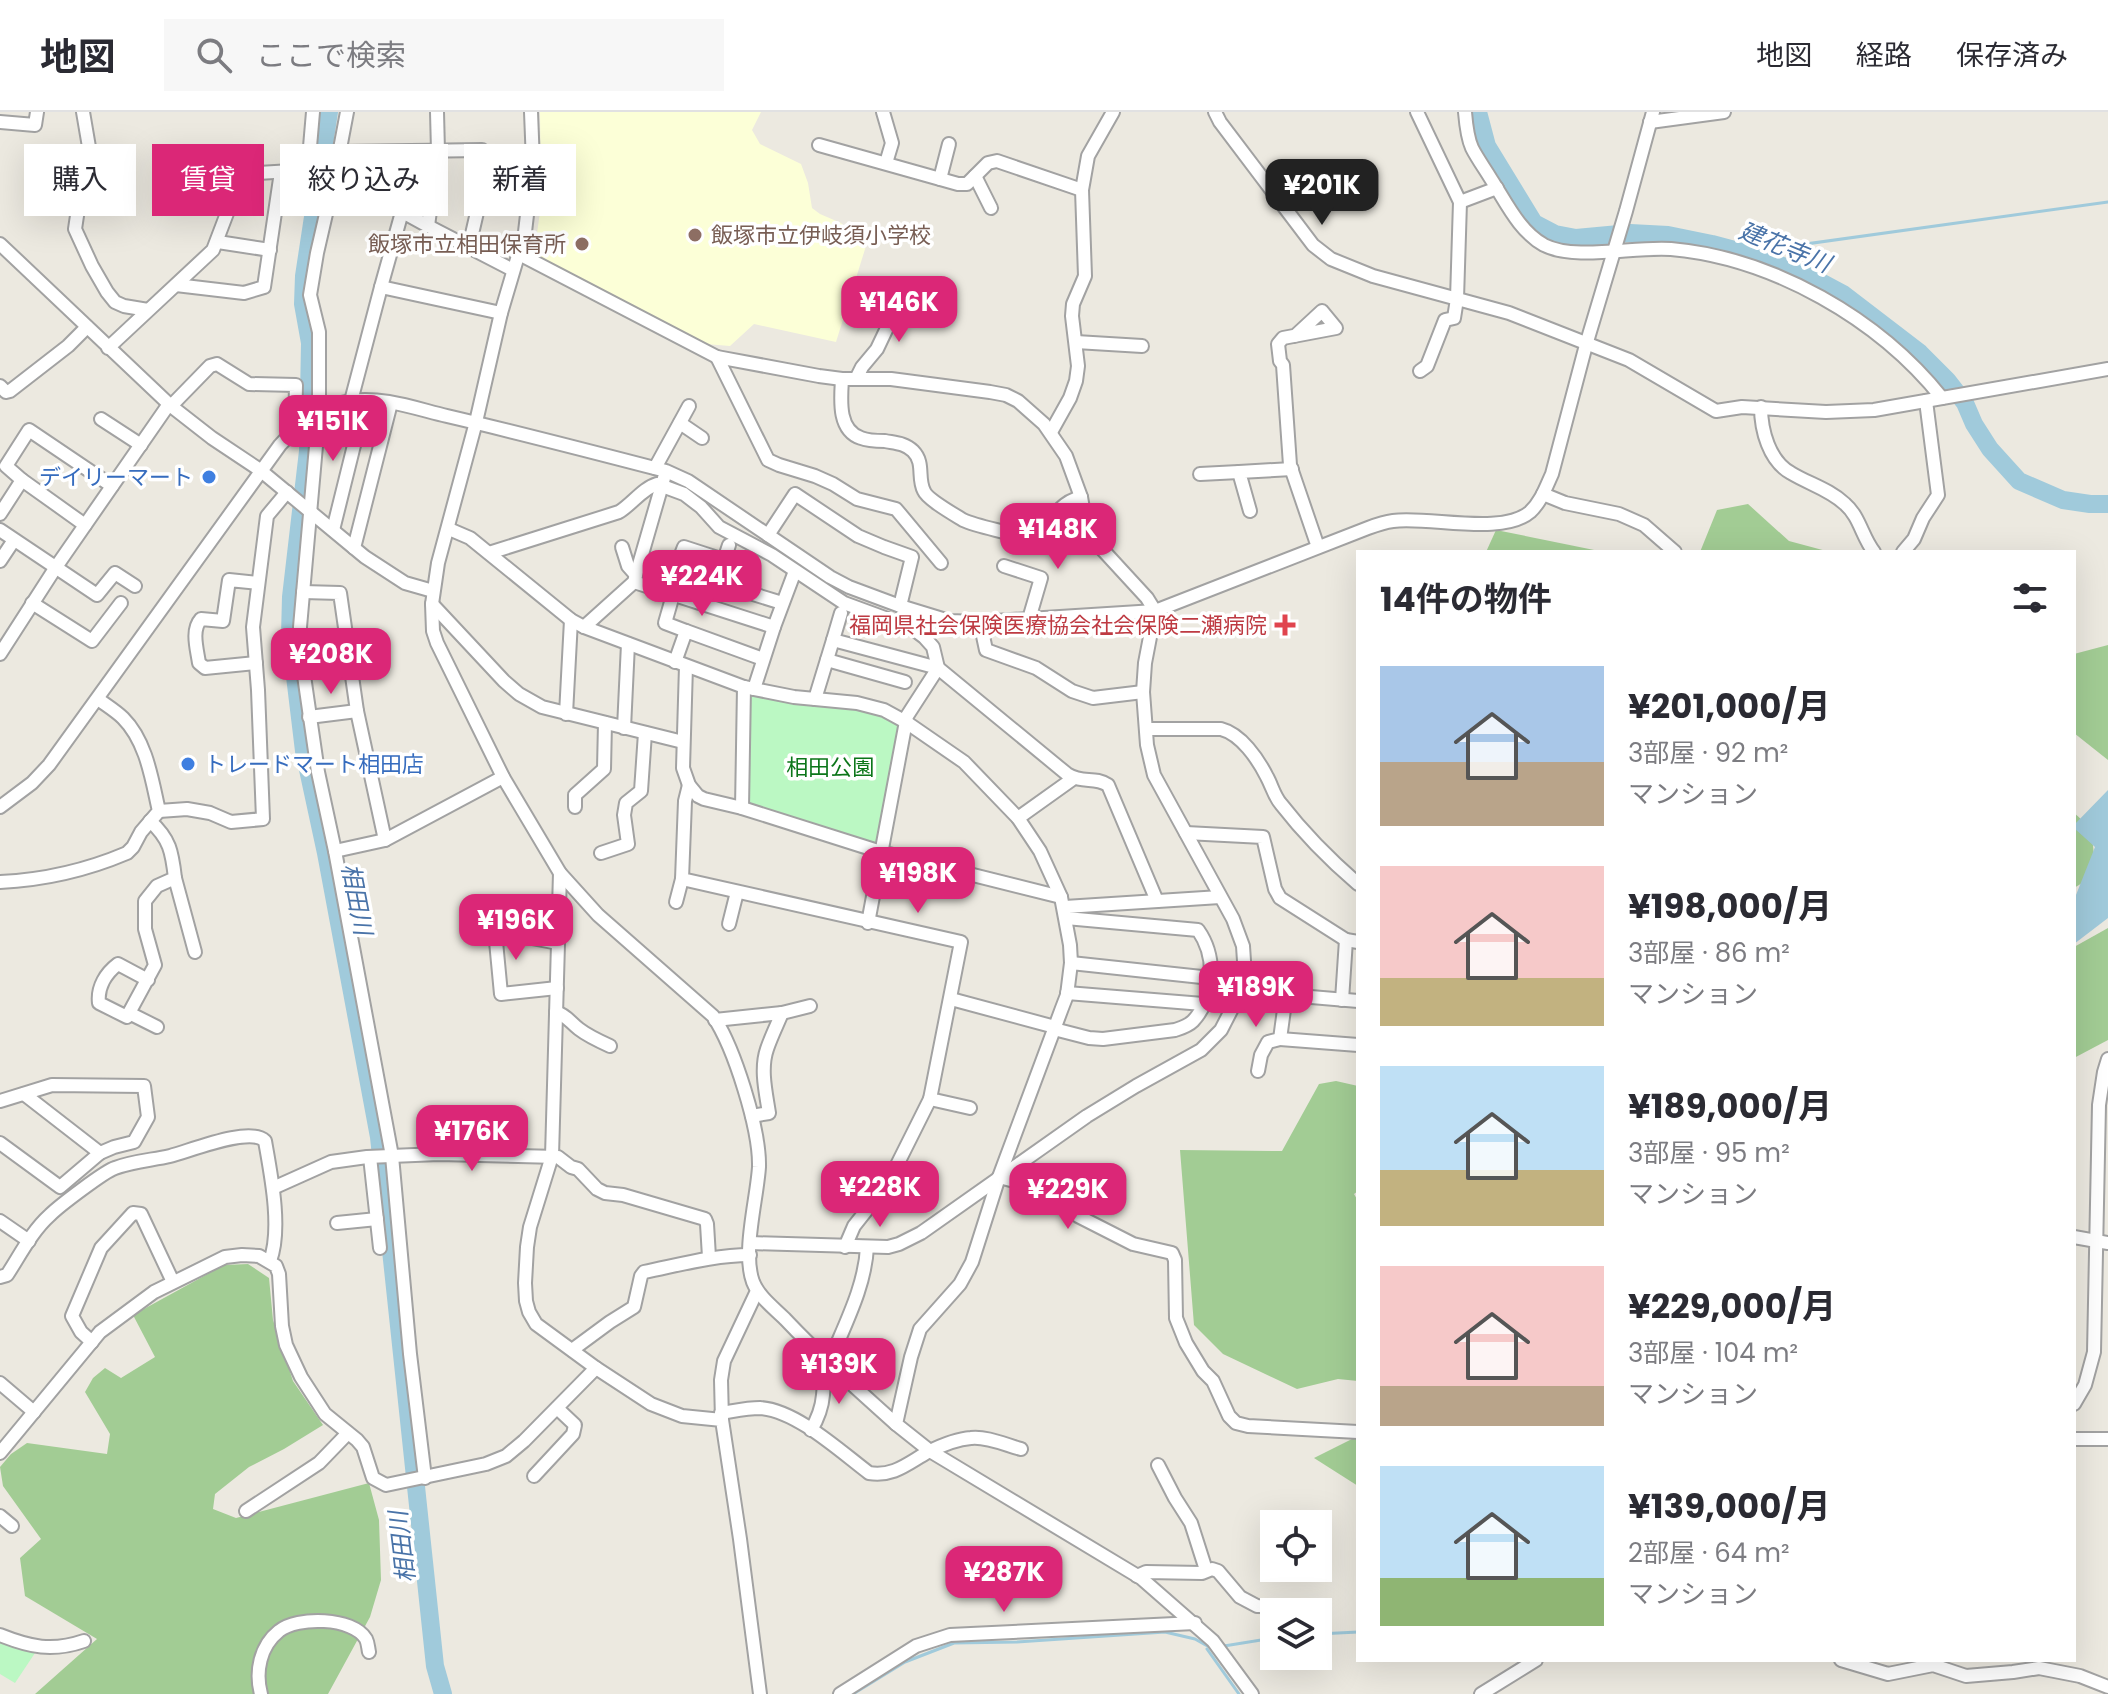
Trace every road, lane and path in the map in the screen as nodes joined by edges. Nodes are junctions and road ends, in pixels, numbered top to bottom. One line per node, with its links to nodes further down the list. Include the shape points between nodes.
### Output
1 (37, 112): 14 (street, via 35,125)
2 (83, 112): 15 (street)
3 (313, 112): 16 (street)
4 (347, 112): 17 (street)
5 (437, 112): 18 (street)
6 (531, 112): 42 (street, via 533,163)
7 (883, 112): 22 (street, via 892,143)
8 (1113, 112): 28 (street, via 1088,156)
9 (1215, 112): 47 (street, via 1313,245 1331,259)
10 (1417, 112): 29 (street)
11 (1465, 112): 27 (street, via 1472,147)
12 (1724, 112): 13 (street)
13 (1651, 117): 40 (street)
14 (0, 122)
15 (88, 144)
16 (310, 144)
17 (341, 144)
18 (438, 144)
19 (949, 144): 26 (street)
20 (819, 145): 22 (street)
21 (448, 151): 39 (street, via 482,150 481,195)
22 (886, 163): 26 (street)
23 (280, 172): 37 (street, via 242,174)
24 (975, 176): 26 (street, via 967,184); 28 (street, via 997,161); 30 (street)
25 (280, 179): 41 (street)
26 (940, 179)
27 (1497, 188): 29 (street); 40 (street, via 1520,224 1545,245 1563,251)
28 (1082, 190): 52 (street, via 1085,276 1073,304)
29 (1460, 202): 47 (street)
30 (991, 208)
31 (77, 216): 48 (street, via 75,229 107,292 124,306)
32 (326, 216): 69 (street, via 310,295 319,332)
33 (401, 216): 45 (street)
34 (409, 216): 36 (street)
35 (429, 216): 36 (street)
36 (428, 226): 39 (street)
37 (218, 242): 41 (street); 44 (street)
38 (0, 244): 50 (street)
39 (469, 247): 43 (street)
40 (1615, 248): 53 (street); 61 (street, via 1716,257 1810,292 1889,342)
41 (270, 250): 44 (street, via 264,287 244,293)
42 (519, 254): 43 (street); 56 (street)
43 (513, 270): 49 (street)
44 (176, 285): 48 (street)
45 (381, 287): 49 (street); 62 (street)
46 (905, 290): 59 (street, via 877,349)
47 (1457, 299): 53 (street, via 1509,313); 58 (street, via 1454,318 1445,320 1427,366)
48 (148, 310): 55 (street)
49 (501, 313): 71 (street)
50 (87, 327): 55 (street); 60 (street, via 10,391)
51 (1295, 336): 78 (street, via 1278,344)
52 (1076, 342): 54 (street); 74 (street, via 1076,381)
53 (1586, 345): 68 (street, via 1629,360 1716,411); 85 (street)
54 (1142, 346)
55 (108, 348): 66 (street)
56 (717, 357): 59 (street); 107 (street, via 768,460 815,476 857,499 896,509)
57 (2108, 369): 61 (street)
58 (1420, 371)
59 (849, 379): 74 (street, via 891,379 1006,395 1033,412); 87 (street, via 840,405 850,430 857,438 908,447 921,462 928,497 964,520 1028,536)
60 (0, 386)
61 (1942, 398): 64 (street)
62 (351, 401): 63 (street); 69 (street)
63 (365, 401): 65 (street); 94 (street)
64 (1926, 401): 68 (street, via 1826,412); 103 (street, via 1938,495)
65 (391, 403): 71 (street); 100 (street)
66 (170, 405): 73 (street, via 217,364 249,384 296,385); 76 (street); 79 (street)
67 (689, 406): 72 (street)
68 (1761, 407): 102 (street, via 1764,432 1777,461 1847,505)
69 (317, 413): 73 (street); 88 (street)
70 (101, 419): 76 (street)
71 (476, 422): 77 (street); 92 (street)
72 (680, 423): 75 (street); 77 (street)
73 (298, 426): 79 (street)
74 (1051, 432): 87 (street)
75 (702, 438)
76 (141, 445): 84 (street)
77 (661, 469): 83 (street); 95 (street)
78 (1292, 469): 80 (street); 99 (street)
79 (260, 470): 86 (street); 142 (street)
80 (1239, 472): 81 (street); 89 (street)
81 (1200, 474)
82 (22, 480): 84 (street, via 6,466 29,430); 90 (street); 91 (street)
83 (663, 485): 104 (street, via 652,485 619,512); 105 (street); 111 (street, via 684,494 719,527)
84 (112, 486): 91 (street)
85 (1543, 494): 99 (street, via 1517,520 1394,521); 101 (street, via 1619,514 1644,525)
86 (291, 496): 88 (street); 113 (street, via 267,516)
87 (1081, 497): 122 (street, via 1095,540)
88 (310, 510): 94 (street); 115 (street)
89 (1250, 511)
90 (0, 514)
91 (85, 525): 109 (street)
92 (449, 529): 104 (street); 117 (street)
93 (0, 530): 96 (street)
94 (333, 530): 100 (street)
95 (768, 535): 121 (street, via 830,577); 121 (street, via 795,494 858,536 912,557)
96 (14, 540): 106 (street); 109 (street)
97 (729, 545): 110 (street, via 724,560 684,547)
98 (622, 547): 112 (street)
99 (1318, 547): 122 (street)
100 (354, 548): 117 (street)
101 (1673, 550)
102 (1872, 550)
103 (1905, 550)
104 (489, 553): 125 (street)
105 (641, 559): 110 (street); 112 (street)
106 (0, 561)
107 (941, 563)
108 (1004, 566): 124 (street, via 1041,578)
109 (56, 567): 114 (street, via 97,595 115,573); 118 (street)
110 (675, 570): 120 (street)
111 (795, 571): 120 (street); 138 (street, via 849,606 912,628 933,647)
112 (635, 579): 116 (street); 127 (street)
113 (258, 583): 136 (street); 136 (street, via 229,580 223,621 201,619 195,633 199,663 205,668)
114 (135, 586)
115 (303, 592): 144 (street, via 340,593); 146 (street, via 301,655)
116 (673, 595): 128 (street); 129 (street, via 665,623)
117 (432, 598): 145 (street, via 519,694); 153 (street, via 433,631 442,656)
118 (32, 603): 119 (street, via 92,641); 130 (street)
119 (121, 603)
120 (782, 603): 128 (street)
121 (900, 606): 126 (street, via 949,621)
122 (1155, 611): 124 (street); 141 (street)
123 (841, 613): 131 (street)
124 (1029, 619): 126 (street)
125 (571, 620): 127 (street); 145 (street)
126 (980, 622): 141 (street, via 986,650 1036,668 1072,691 1093,698)
127 (584, 627): 132 (street)
128 (774, 627): 134 (street)
129 (686, 631): 134 (street); 137 (street)
130 (4, 637): 133 (street)
131 (833, 640): 135 (street); 138 (street)
132 (628, 644): 137 (street); 149 (street)
133 (0, 654)
134 (763, 659): 140 (street)
135 (827, 660): 139 (street); 143 (street)
136 (256, 663): 159 (street, via 263,819 231,822 187,809)
137 (681, 664): 140 (street); 152 (street)
138 (938, 668): 147 (street); 154 (street)
139 (905, 682)
140 (749, 688): 143 (street); 158 (street)
141 (1143, 692): 150 (street)
142 (98, 699): 156 (street, via 49,765); 159 (street, via 124,719 145,755)
143 (815, 699): 147 (street, via 857,703)
144 (357, 711): 146 (street); 162 (street)
145 (566, 714): 148 (street)
146 (309, 717): 163 (street)
147 (906, 722): 160 (street, via 964,762); 164 (street)
148 (605, 723): 149 (street); 157 (street, via 604,769 575,795)
149 (624, 728): 151 (street)
150 (1146, 729): 161 (street, via 1154,775); 170 (street, via 1232,732 1266,775 1278,801 1322,853)
151 (645, 733): 152 (street); 165 (street, via 641,791 626,803 624,815 628,844)
152 (683, 742): 155 (street)
153 (503, 777): 162 (street); 166 (street)
154 (1074, 778): 160 (street); 173 (street, via 1108,785)
155 (689, 785): 158 (street, via 704,799); 168 (street)
156 (0, 807)
157 (575, 807)
158 (742, 808): 164 (street)
159 (155, 816): 167 (street, via 171,848); 169 (street, via 120,856 62,874)
160 (1018, 818): 175 (street, via 1040,851)
161 (1186, 833): 172 (street); 178 (street, via 1263,837 1280,898)
162 (385, 840): 163 (street)
163 (335, 851): 211 (street)
164 (881, 852): 175 (street); 176 (street)
165 (601, 853)
166 (560, 873): 179 (street); 196 (street, via 598,915)
167 (175, 878): 180 (street); 183 (street, via 157,886 145,901 145,929 155,965)
168 (682, 879): 171 (street); 174 (street)
169 (0, 882)
170 (1356, 882)
171 (737, 892): 176 (street); 177 (street)
172 (1220, 897): 173 (street); 185 (street, via 1243,946)
173 (1157, 901): 175 (street)
174 (676, 902)
175 (1064, 907): 181 (street); 182 (street, via 1198,930)
176 (868, 923): 188 (street, via 961,942)
177 (729, 924)
178 (1352, 941): 189 (street)
179 (558, 943): 184 (street); 184 (street, via 495,931 501,994)
180 (195, 952)
181 (1071, 963): 182 (street); 186 (street)
182 (1211, 978): 191 (street)
183 (148, 980): 194 (street); 194 (street, via 118,964 107,973 99,1003 127,1017)
184 (557, 988): 193 (street)
185 (1241, 991): 187 (street); 213 (street, via 1221,1030 1201,1050 1087,1116)
186 (1067, 993): 191 (street); 198 (street)
187 (1286, 995): 189 (street); 199 (street)
188 (951, 999): 198 (street); 205 (street)
189 (1342, 1000): 190 (street)
190 (1356, 1001)
191 (1203, 1004): 198 (street, via 1192,1023 1175,1030 1103,1039)
192 (810, 1006): 195 (street)
193 (556, 1012): 201 (street); 212 (street)
194 (129, 1013): 197 (street)
195 (782, 1013): 196 (street); 208 (street, via 764,1062 769,1113)
196 (715, 1020): 208 (street)
197 (157, 1027)
198 (1054, 1028): 213 (street)
199 (1280, 1039): 200 (street); 203 (street, via 1268,1042)
200 (1356, 1045)
201 (610, 1046)
202 (2108, 1059): 220 (street, via 2099,1105)
203 (1258, 1071)
204 (24, 1094): 206 (street); 210 (street); 210 (street, via 52,1085 144,1086 148,1117 134,1142)
205 (930, 1099): 207 (street); 221 (street, via 888,1183 854,1226)
206 (0, 1101)
207 (970, 1108)
208 (752, 1116): 224 (street, via 759,1165)
209 (0, 1143): 210 (street, via 60,1187)
210 (100, 1153)
211 (381, 1156): 212 (street); 214 (street, via 331,1162); 215 (street); 250 (street)
212 (552, 1156): 225 (street, via 578,1169 605,1193 705,1219); 231 (street, via 530,1227 526,1301 536,1324)
213 (999, 1177): 222 (street, via 921,1233 888,1247); 239 (street, via 972,1262 960,1284 920,1329); 241 (street, via 1058,1197 1078,1216 1133,1244 1172,1253 1176,1318 1236,1423)
214 (273, 1188): 219 (street, via 261,1137 214,1142 113,1168 50,1215); 226 (street, via 275,1237)
215 (377, 1219): 217 (street); 223 (street)
216 (0, 1221): 219 (street)
217 (337, 1223)
218 (2076, 1237): 220 (street)
219 (29, 1241): 227 (street, via 7,1275)
220 (2102, 1242): 235 (street, via 2094,1352)
221 (845, 1247): 222 (street); 224 (street)
222 (867, 1247): 232 (street, via 860,1286)
223 (380, 1248)
224 (750, 1249): 225 (street); 229 (street)
225 (709, 1257): 231 (street, via 644,1272 634,1307)
226 (270, 1261): 228 (street, via 259,1256 225,1257); 242 (street, via 279,1274 286,1345 325,1414)
227 (0, 1277)
228 (173, 1282): 230 (street); 230 (street, via 141,1214 133,1213 101,1248 72,1316)
229 (757, 1291): 232 (street); 238 (street, via 724,1361)
230 (92, 1342): 237 (street)
231 (572, 1350): 233 (street)
232 (829, 1364): 239 (street); 240 (street)
233 (596, 1368): 236 (street); 238 (street, via 666,1410)
234 (2, 1387): 237 (street)
235 (2076, 1401)
236 (557, 1408): 249 (street, via 575,1425 573,1434); 250 (street, via 506,1456)
237 (34, 1412): 247 (street)
238 (721, 1417): 240 (street, via 759,1408); 265 (street)
239 (896, 1424): 246 (street)
240 (811, 1430): 246 (street, via 869,1473 890,1473)
241 (1356, 1432)
242 (348, 1433): 250 (street, via 363,1447 373,1478 386,1485); 251 (street, via 319,1463)
243 (2076, 1439): 244 (street)
244 (2108, 1439)
245 (1021, 1449): 246 (street, via 969,1438)
246 (930, 1451): 255 (street)
247 (0, 1453)
248 (1158, 1465): 254 (street, via 1191,1523)
249 (534, 1476)
250 (423, 1478)
251 (246, 1511)
252 (0, 1516): 253 (street)
253 (12, 1526)
254 (1206, 1570): 255 (street); 256 (street, via 1218,1571 1240,1597)
255 (1137, 1576): 257 (street)
256 (1260, 1606)
257 (1195, 1623): 266 (street, via 950,1635 916,1646); 267 (street)
258 (0, 1635): 259 (street, via 49,1648)
259 (84, 1641)
260 (369, 1652): 264 (street, via 357,1630 342,1623 286,1626 263,1653)
261 (1533, 1662): 268 (street)
262 (1848, 1662): 263 (street, via 1888,1674 1933,1665 1966,1676 2039,1668)
263 (2108, 1687)
264 (261, 1694)
265 (760, 1694)
266 (840, 1694)
267 (1252, 1694)
268 (1481, 1694)

